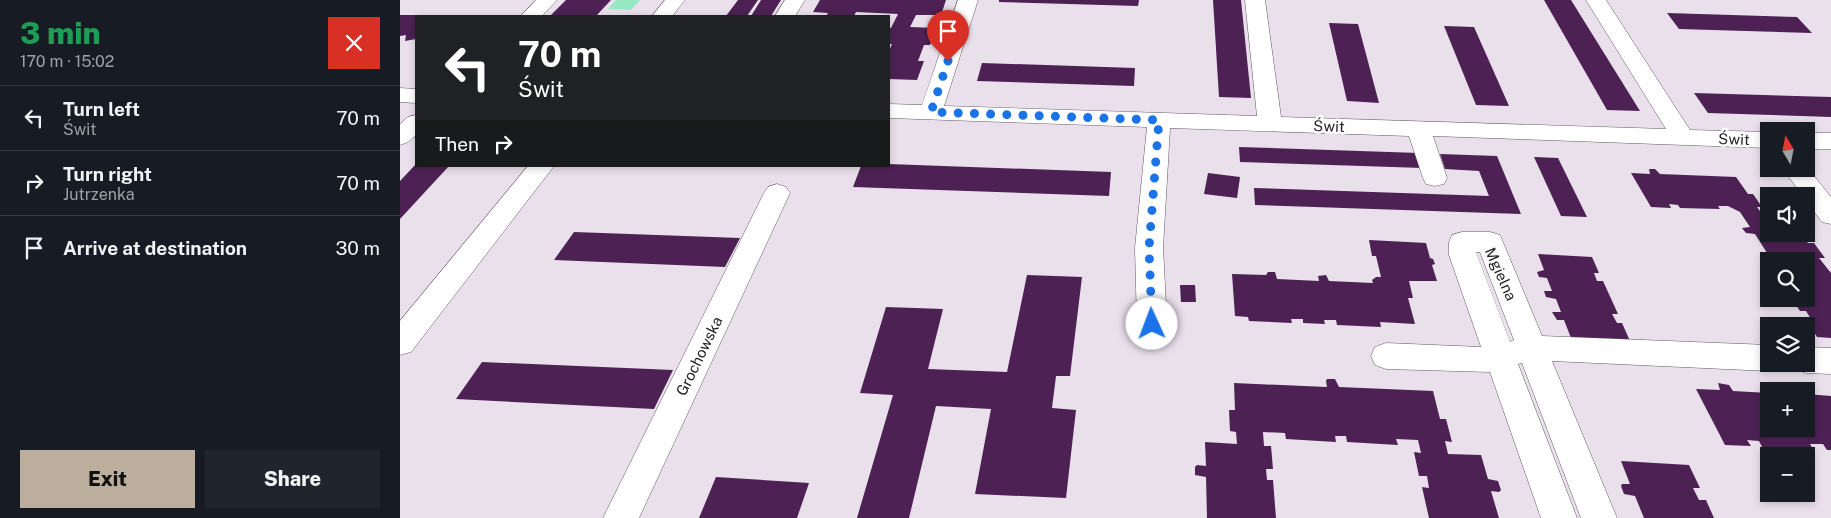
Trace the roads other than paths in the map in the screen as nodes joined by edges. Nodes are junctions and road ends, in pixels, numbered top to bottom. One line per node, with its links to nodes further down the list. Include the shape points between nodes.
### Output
1 (547, 0): 7 (street)
2 (675, 0): 8 (street)
3 (795, 0): 9 (street)
4 (968, 0): 13 (street)
5 (1255, 0): 16 (street)
6 (1596, 0): 19 (street)
7 (532, 15)
8 (663, 15)
9 (786, 15)
10 (400, 95): 11 (street)
11 (415, 96)
12 (890, 111): 13 (street, Świt)
13 (931, 112): 14 (street, Świt)
14 (1159, 120): 16 (street, Świt); 28 (street, via 1149,248)
15 (415, 123): 18 (street)
16 (1270, 124): 17 (street, Świt)
17 (1418, 128): 19 (street, Świt); 24 (street)
18 (400, 137)
19 (1683, 137): 20 (street, Świt)
20 (1760, 140)
21 (1815, 141): 22 (street)
22 (1831, 141)
23 (541, 167): 29 (street)
24 (1435, 178)
25 (1802, 178): 27 (street)
26 (777, 193): 36 (street, Grochowska)
27 (1831, 215)
28 (1152, 324)
29 (400, 343)
30 (1533, 348): 32 (street); 32 (street, Mgielna, via 1490,242 1462,242 1463,256); 33 (street); 38 (street, Mgielna)
31 (1386, 356): 32 (street, via 1487,360)
32 (1500, 357): 37 (street, Mgielna)
33 (1760, 358)
34 (1815, 360): 35 (street)
35 (1831, 360)
36 (621, 518)
37 (1559, 518)
38 (1599, 518)

